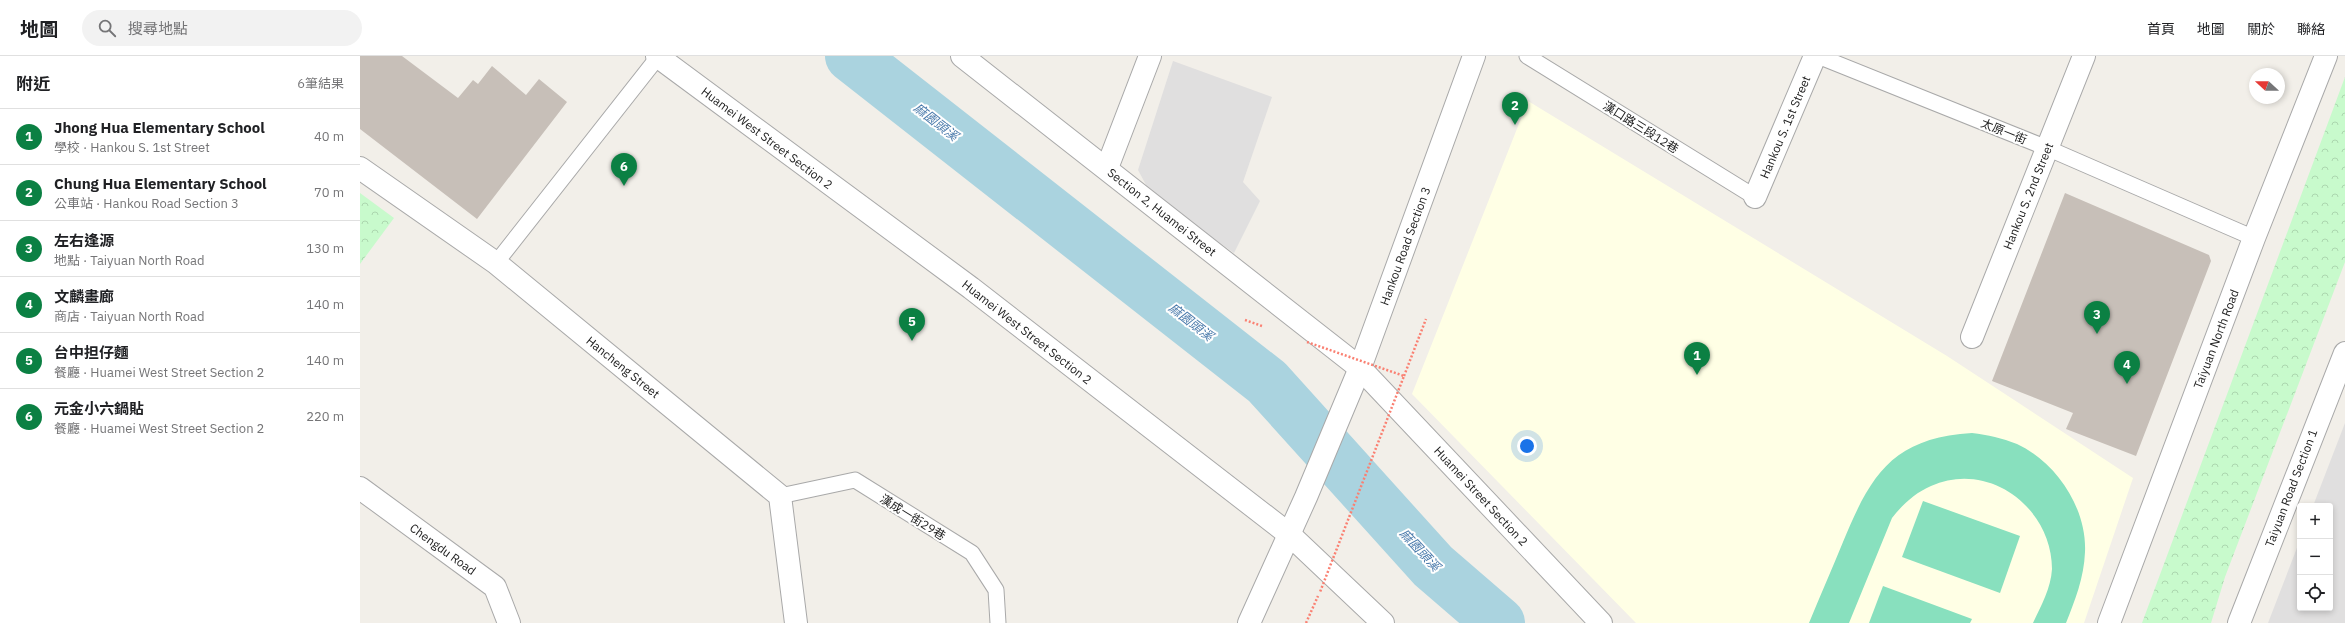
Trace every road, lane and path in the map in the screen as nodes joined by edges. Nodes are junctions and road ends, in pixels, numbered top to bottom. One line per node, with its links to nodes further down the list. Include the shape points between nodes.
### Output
1 (657, 56): 15 (lane); 24 (street, Huamei West Street Section 2, via 971,288)
2 (962, 56): 12 (street, Section 2, Huamei Street)
3 (1150, 56): 12 (street)
4 (1474, 56): 20 (street, Hankou Road Section 3)
5 (1527, 56): 13 (lane, 漢口路三段12巷)
6 (1815, 56): 13 (street, Hankou S. 1st Street)
7 (1818, 56): 10 (lane, 太原一街)
8 (2084, 56): 10 (street, Hankou S. 2nd Street)
9 (2326, 56): 14 (street, Taiyuan North Road)
10 (2047, 148): 14 (lane, 太原一街); 17 (street, Hankou S. 2nd Street)
11 (360, 168): 15 (street, Hancheng Street)
12 (1107, 168): 20 (street, Section 2, Huamei Street)
13 (1755, 197)
14 (2254, 238): 32 (street, Taiyuan North Road)
15 (496, 263): 23 (street, Hancheng Street)
16 (1426, 318): 21 (path)
17 (1972, 336)
18 (1307, 342): 21 (path, bridge)
19 (2345, 353): 33 (street, Taiyuan Road Section 1)
20 (1360, 368): 24 (street, Hankou Road Section 3); 31 (street, Huamei Street Section 2)
21 (1404, 376): 29 (path, bridge)
22 (360, 488): 25 (street, Chengdu Road, via 495,587)
23 (780, 496): 26 (street); 27 (lane, 漢成一街29巷, via 855,480 972,553 996,590)
24 (1290, 535): 28 (street, Hankou Road Section 3); 30 (street, Huamei West Street Section 2)
25 (509, 623)
26 (796, 623)
27 (998, 623)
28 (1249, 623)
29 (1306, 623)
30 (1384, 623)
31 (1601, 623)
32 (2109, 623)
33 (2239, 623)

